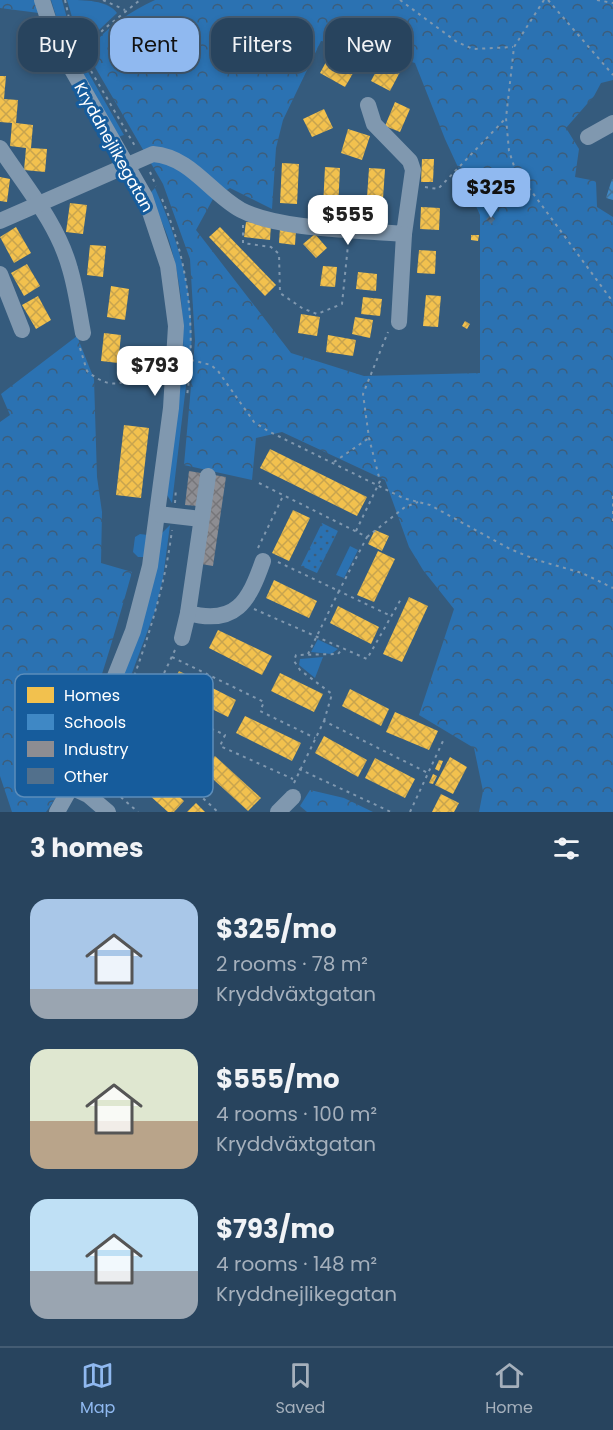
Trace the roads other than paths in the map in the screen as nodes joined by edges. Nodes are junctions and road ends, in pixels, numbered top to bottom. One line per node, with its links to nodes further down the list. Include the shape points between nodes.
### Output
1 (42, 0): 6 (street, Kryddnejlikegatan, via 55,40)
2 (368, 105): 9 (street, via 374,124 410,161 413,170)
3 (613, 123): 4 (street)
4 (588, 137)
5 (0, 148): 7 (street)
6 (135, 162): 7 (street); 9 (street, via 153,154 175,159 242,210 272,220); 15 (street, Kryddnejlikegatan, via 168,266 183,360)
7 (39, 204): 8 (street); 13 (street, via 70,268)
8 (0, 221)
9 (404, 234): 11 (street)
10 (0, 274): 12 (street)
11 (399, 322)
12 (22, 330)
13 (83, 333)
14 (208, 476): 16 (street)
15 (166, 515): 16 (street); 20 (street, Kryddnejlikegatan, via 133,631)
16 (201, 519): 18 (street)
17 (263, 561): 18 (street, via 253,590 243,604 227,615 206,618)
18 (188, 613): 19 (street)
19 (182, 638)
20 (116, 674)
21 (293, 796): 26 (street)
22 (66, 797): 24 (street, Kryddnejlikegatan)
23 (90, 797): 25 (street)
24 (57, 812)
25 (108, 812)
26 (278, 812)

